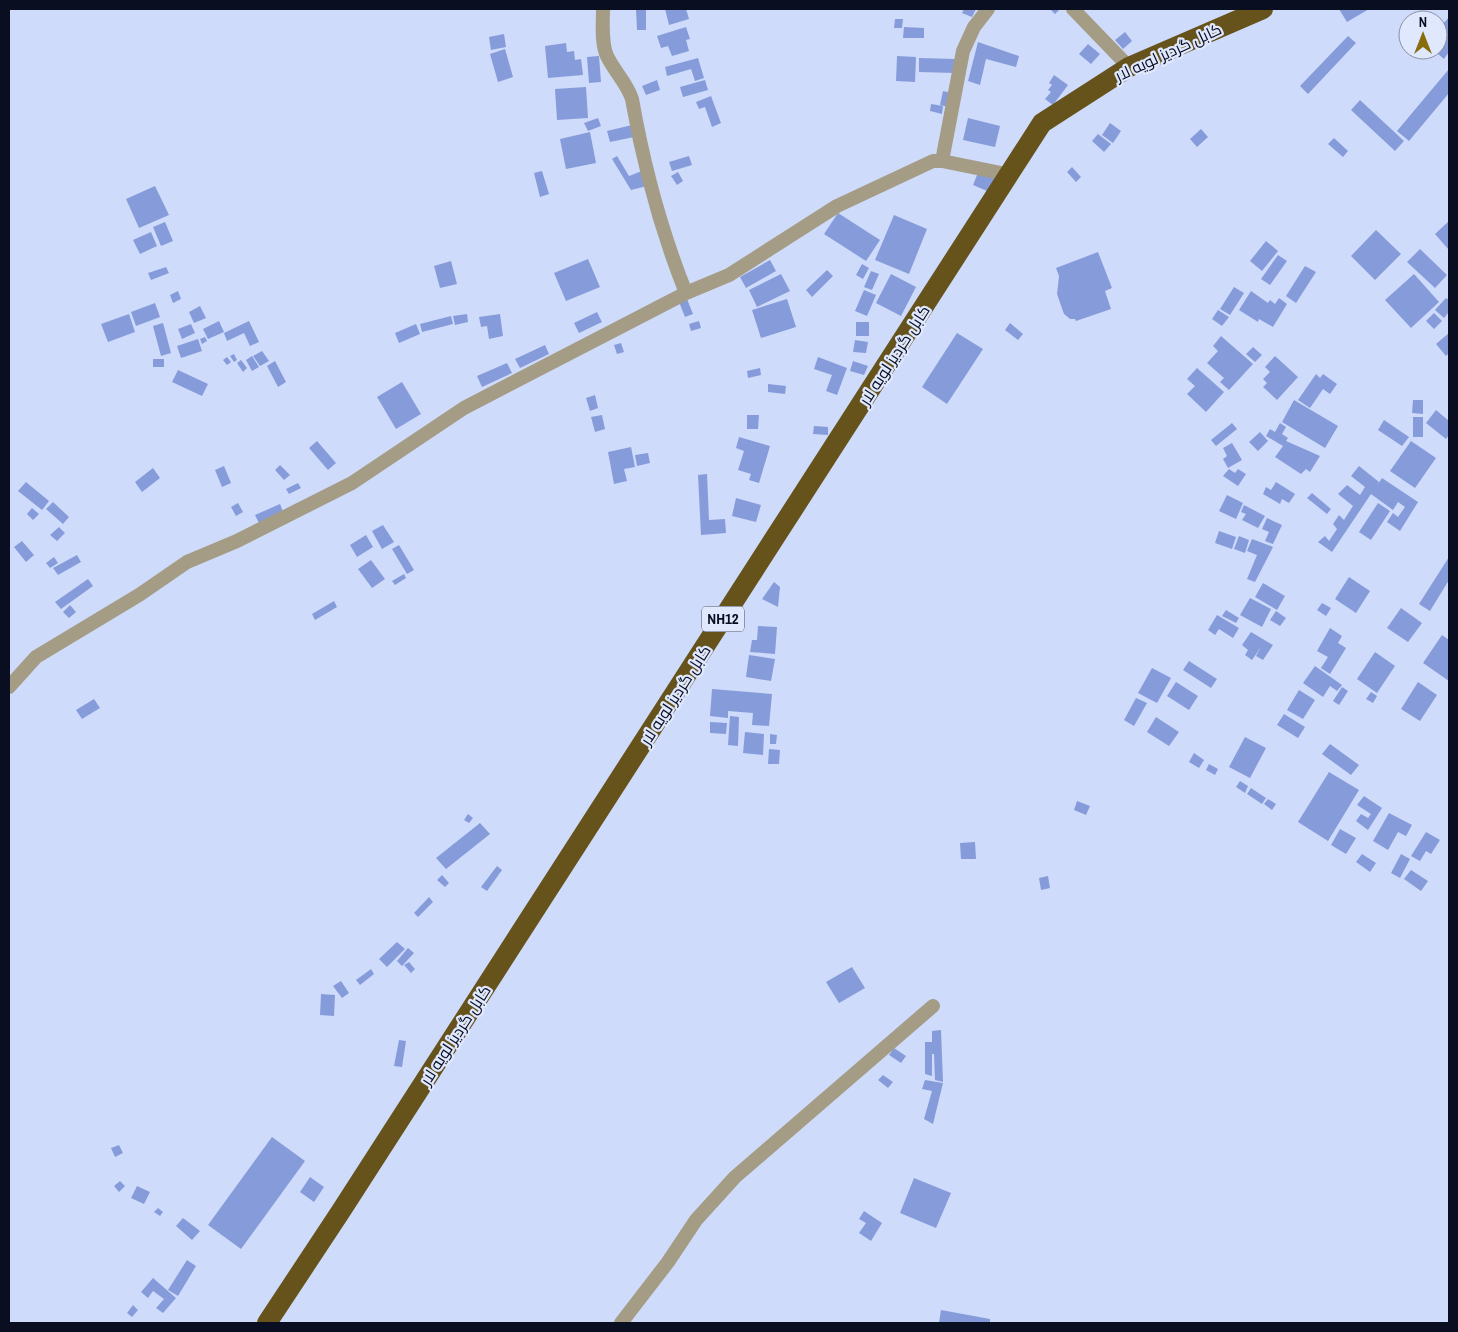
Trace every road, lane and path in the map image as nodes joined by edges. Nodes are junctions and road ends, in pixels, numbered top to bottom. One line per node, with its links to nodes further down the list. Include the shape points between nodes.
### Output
1 (602, 9): 8 (street, via 605,49 632,99 645,167 664,236)
2 (988, 9): 6 (street, via 963,51)
3 (1073, 9): 5 (street)
4 (1263, 9): 5 (highway, کابل گردیز لویه لار / NH12)
5 (1129, 67): 7 (highway, کابل گردیز لویه لار / NH12, via 1042,124)
6 (942, 161): 7 (street); 8 (street, via 933,162 837,206 730,275)
7 (1011, 175): 11 (highway, کابل گردیز لویه لار / NH12)
8 (686, 292): 9 (street, via 464,408 352,483 237,541 186,562 139,595 36,657)
9 (9, 687)
10 (934, 1006): 12 (street, via 735,1177 696,1220)
11 (267, 1323)
12 (621, 1323)

